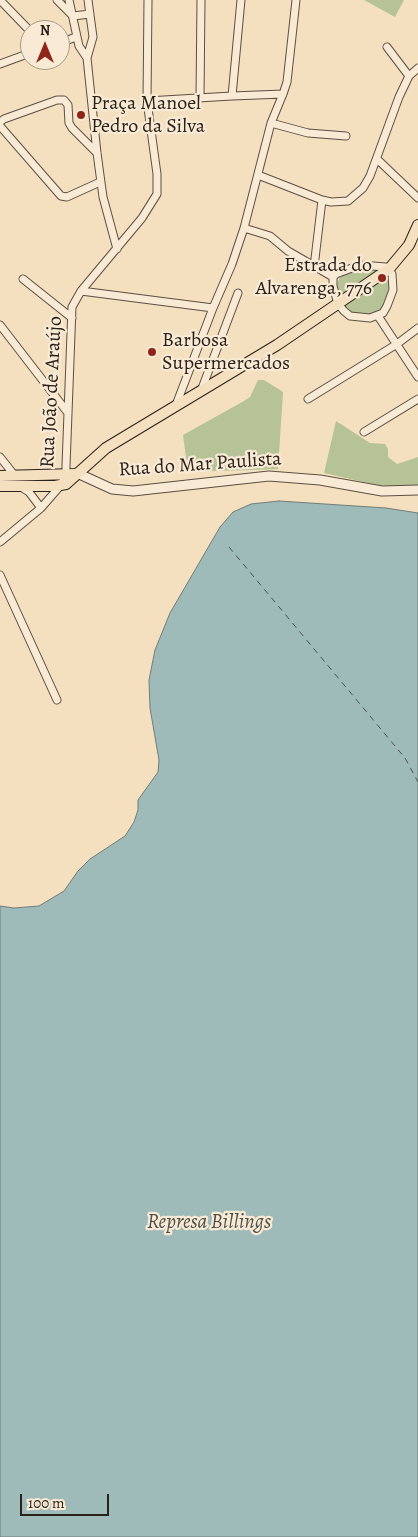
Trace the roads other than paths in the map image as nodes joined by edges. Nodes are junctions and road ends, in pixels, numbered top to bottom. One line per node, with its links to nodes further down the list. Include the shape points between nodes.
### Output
1 (0, 0): 11 (street)
2 (57, 0): 10 (street)
3 (69, 0): 10 (street)
4 (88, 0): 9 (street)
5 (148, 0): 23 (street, Rua João de Araújo)
6 (201, 0): 22 (street)
7 (240, 0): 21 (street)
8 (296, 0): 20 (street)
9 (90, 14): 10 (street); 16 (street, via 93,37)
10 (72, 16): 12 (street)
11 (20, 21)
12 (76, 37): 13 (street); 16 (street)
13 (70, 39)
14 (387, 47): 19 (street)
15 (20, 56): 17 (street)
16 (87, 58): 27 (street)
17 (1, 62)
18 (418, 68): 19 (street)
19 (409, 76): 28 (street, via 398,97)
20 (284, 94): 21 (street); 24 (street)
21 (232, 96): 22 (street)
22 (200, 98): 23 (street)
23 (147, 101): 35 (street, Rua João de Araújo, via 158,174 157,194)
24 (271, 124): 26 (street, via 308,133); 29 (street)
25 (0, 125): 27 (street, via 4,119 57,100 67,102 69,123); 30 (street, via 61,196 67,197)
26 (346, 136)
27 (97, 153): 30 (street)
28 (377, 159): 31 (street); 32 (street, via 362,188 348,201)
29 (258, 175): 32 (street); 34 (street)
30 (100, 182): 35 (street)
31 (418, 198)
32 (322, 200): 36 (street)
33 (418, 225): 37 (main road, via 409,246)
34 (244, 228): 36 (street, via 270,236); 43 (street)
35 (117, 249): 40 (street, Rua João de Araújo)
36 (314, 266): 38 (street)
37 (389, 269): 38 (street, via 380,265 360,265 342,270); 42 (main road); 44 (street, via 393,290 387,306)
38 (333, 277): 42 (street)
39 (23, 279): 45 (street)
40 (81, 291): 43 (street); 45 (street, Rua João de Araújo, via 72,307)
41 (238, 293): 50 (street)
42 (338, 304): 44 (street, via 350,316 362,319); 50 (main road)
43 (213, 308): 53 (street)
44 (378, 316): 48 (street)
45 (72, 318): 54 (street, Rua João de Araújo)
46 (0, 325): 54 (street)
47 (418, 328): 48 (street)
48 (397, 344): 49 (street); 51 (street)
49 (418, 377)
50 (201, 390): 53 (main road)
51 (308, 399)
52 (418, 399): 55 (street)
53 (176, 405): 57 (main road, via 106,448)
54 (68, 413): 57 (street, Rua João de Araújo)
55 (364, 432)
56 (0, 457): 59 (street)
57 (73, 474): 59 (main road); 61 (main road); 62 (street, Rua do Mar Paulista, via 112,489 133,491 269,476 320,480 382,491)
58 (0, 476): 59 (main road)
59 (17, 481): 60 (main road); 61 (main road); 63 (street)
60 (0, 486)
61 (61, 486): 63 (street)
62 (418, 490)
63 (41, 508): 64 (street)
64 (0, 542)
65 (0, 575): 66 (street)
66 (57, 700)

